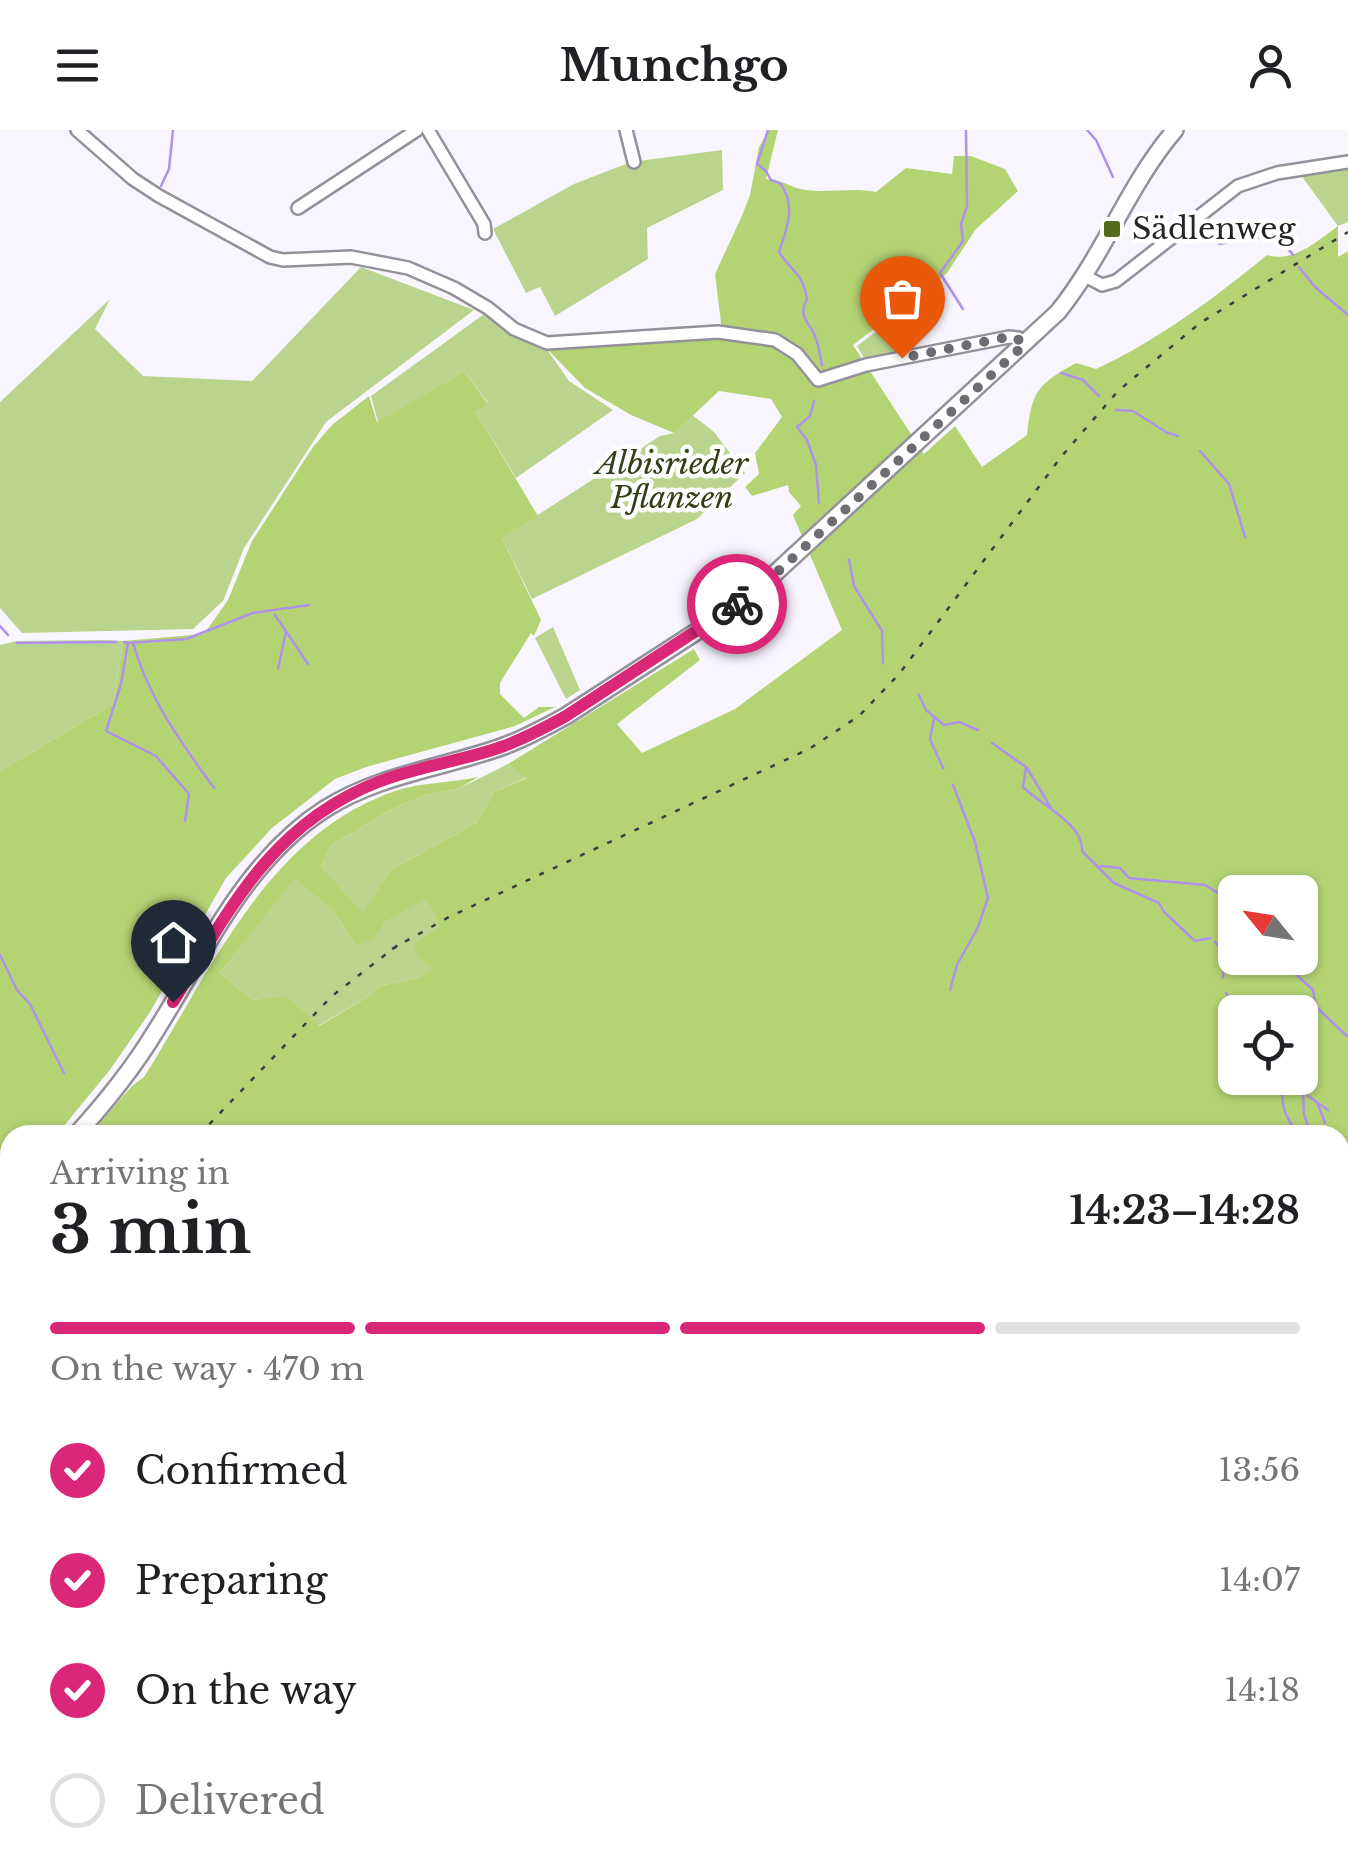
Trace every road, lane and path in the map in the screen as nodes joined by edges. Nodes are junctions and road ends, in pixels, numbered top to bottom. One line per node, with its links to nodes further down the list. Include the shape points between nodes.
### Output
1 (77, 130): 11 (street, via 133,179 257,252 283,260 350,256 408,268 548,343 748,335 784,344 818,380 1009,337)
2 (418, 130): 8 (street)
3 (428, 130): 9 (street)
4 (626, 130): 6 (street)
5 (1175, 130): 10 (main road)
6 (634, 162)
7 (1348, 162): 10 (street, via 1238,186 1116,282 1102,285)
8 (298, 208)
9 (485, 233)
10 (1085, 276): 11 (main road)
11 (1025, 344): 12 (main road, via 727,612 536,732 380,782 301,826 242,887 131,1070)
12 (84, 1125)

